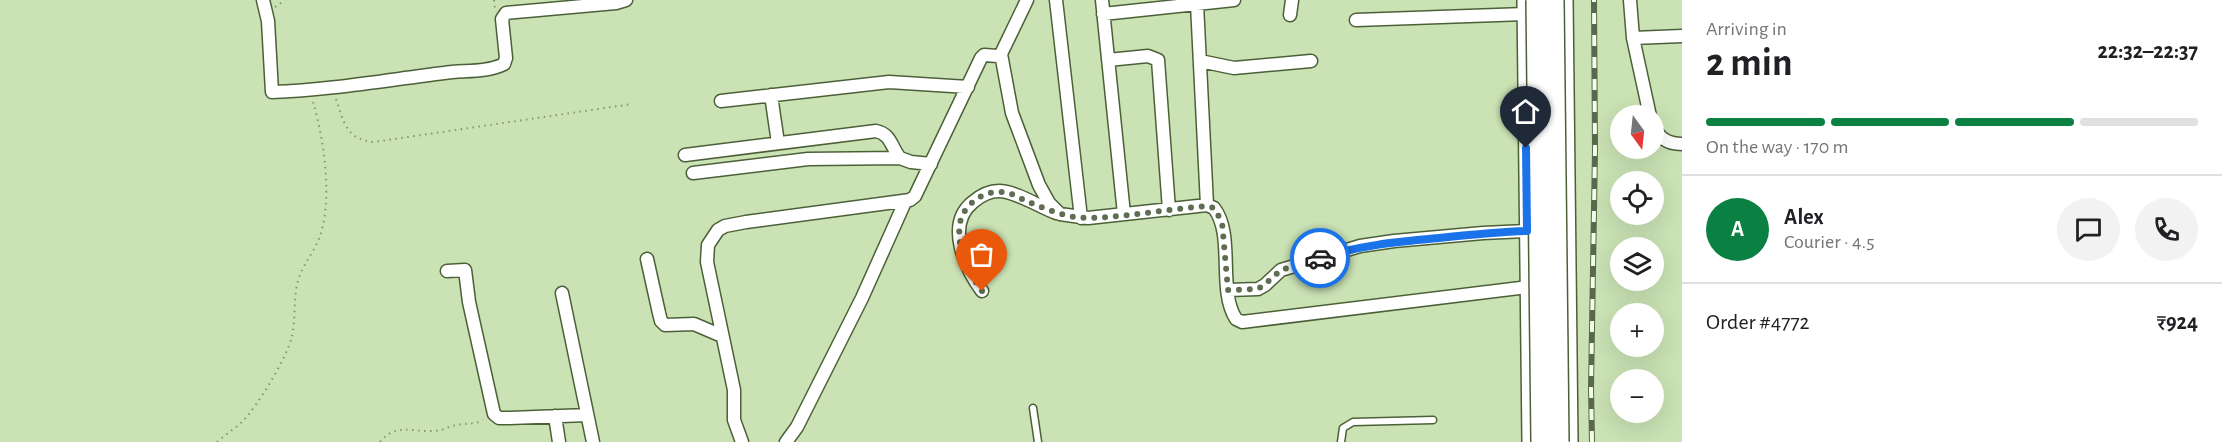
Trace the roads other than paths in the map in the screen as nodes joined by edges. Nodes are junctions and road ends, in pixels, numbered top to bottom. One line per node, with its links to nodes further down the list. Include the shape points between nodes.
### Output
1 (264, 0): 2 (street, via 272,92 492,69 504,64 506,58 502,19 506,13)
2 (626, 0)
3 (1027, 0): 18 (street)
4 (1056, 0): 40 (street)
5 (1102, 0): 13 (street)
6 (1234, 0): 11 (street)
7 (1292, 0): 14 (street)
8 (1553, 0): 61 (highway, bridge)
9 (1565, 0): 36 (street)
10 (1630, 0): 17 (street)
11 (1197, 4): 13 (street); 20 (street)
12 (1529, 5): 15 (street); 39 (street); 60 (highway, bridge)
13 (1103, 14): 19 (street)
14 (1290, 15)
15 (1356, 20)
16 (1682, 36): 17 (street)
17 (1633, 38): 25 (street)
18 (995, 55): 22 (street, via 981,58); 37 (street, via 1039,185)
19 (1108, 60): 35 (street, via 1148,56 1158,60); 38 (street)
20 (1200, 61): 21 (street, via 1234,68); 34 (street)
21 (1311, 61)
22 (968, 87): 23 (street, via 889,82); 31 (street)
23 (771, 95): 24 (street); 27 (street)
24 (722, 101)
25 (1648, 105)
26 (1664, 139): 28 (street)
27 (778, 143): 29 (street); 30 (street, via 876,130 884,132)
28 (1682, 144)
29 (685, 154)
30 (900, 158): 31 (street); 32 (street, via 808,159)
31 (931, 164): 33 (street, via 915,196)
32 (693, 173)
33 (904, 202): 48 (street, via 746,222 718,230 708,245 707,262); 56 (street, via 862,298)
34 (1207, 206): 35 (street); 45 (street, via 1214,208 1222,222)
35 (1169, 210): 38 (street)
36 (1567, 213): 39 (street); 62 (street)
37 (1060, 214): 40 (street); 46 (street, via 998,191 979,197 968,206 959,228 961,244 970,275)
38 (1124, 214): 40 (street)
39 (1527, 214): 41 (street)
40 (1081, 218)
41 (1527, 231): 44 (street); 45 (street, via 1360,246 1281,270 1258,289)
42 (647, 259): 48 (street, via 661,321 665,325 694,324)
43 (447, 271): 51 (street, via 465,270 494,414 499,418)
44 (1528, 287): 45 (street, via 1251,323 1236,319); 59 (street)
45 (1228, 290)
46 (982, 291)
47 (561, 293): 50 (street)
48 (722, 336): 55 (street, via 734,390 734,420)
49 (1033, 408): 57 (lane)
50 (587, 415): 51 (street); 54 (street)
51 (555, 416): 53 (street)
52 (1433, 420): 58 (lane, via 1353,422 1343,428)
53 (559, 442)
54 (593, 442)
55 (742, 442)
56 (786, 442)
57 (1038, 442)
58 (1341, 442)
59 (1530, 442)
60 (1542, 442)
61 (1558, 442)
62 (1570, 442)

